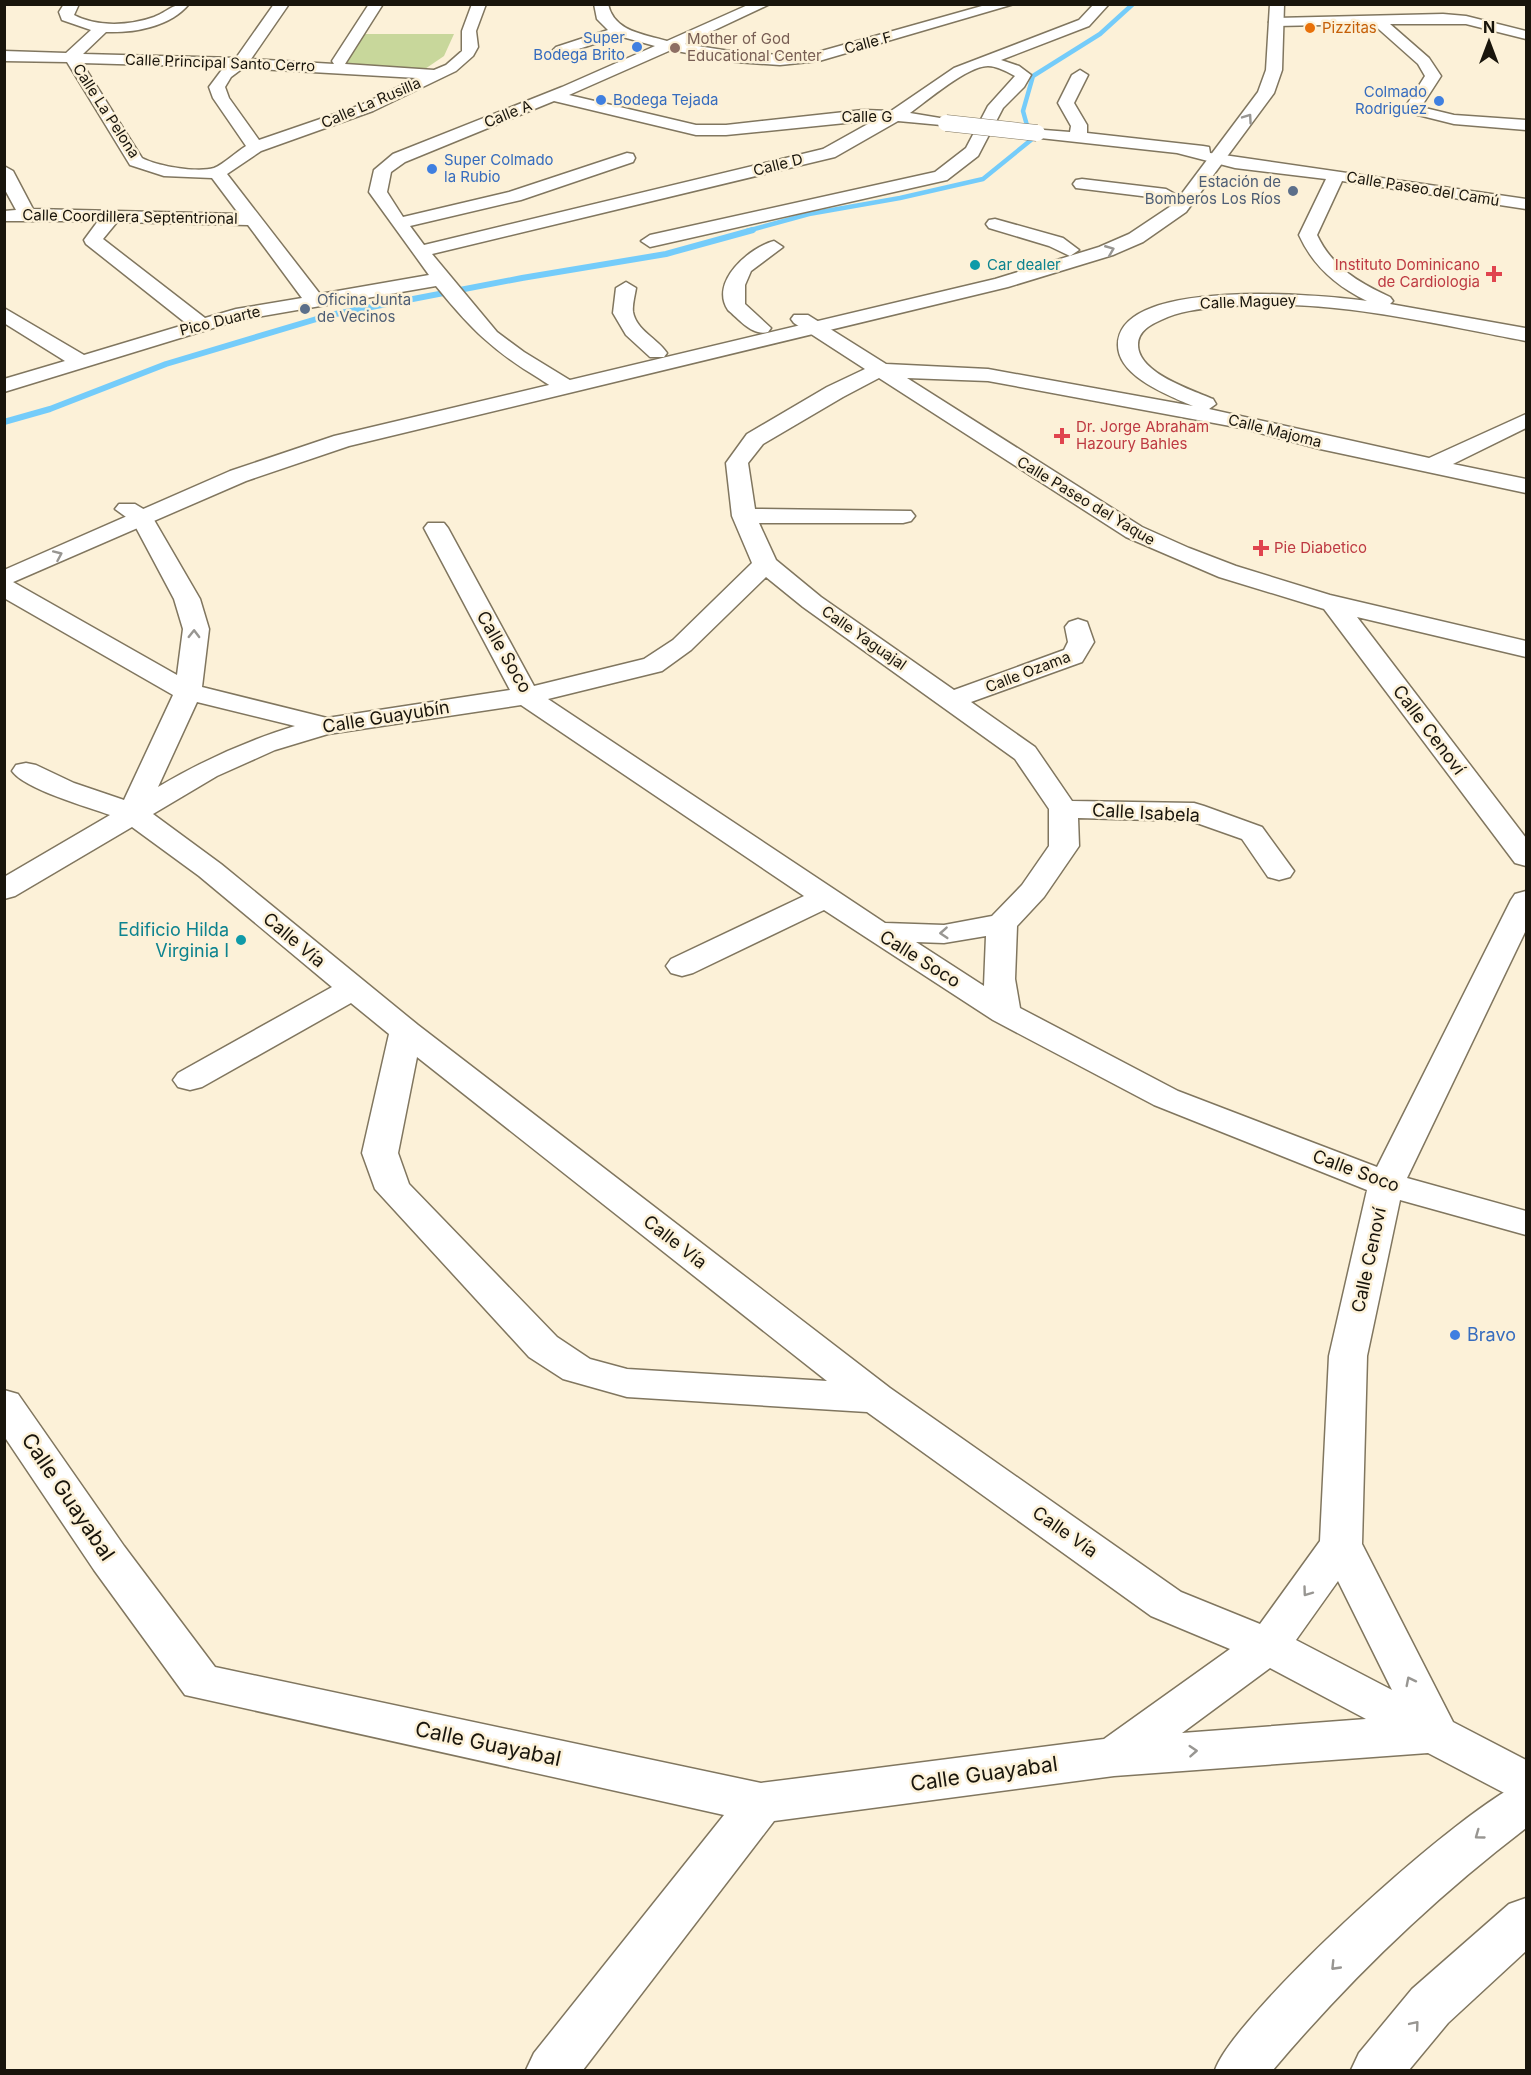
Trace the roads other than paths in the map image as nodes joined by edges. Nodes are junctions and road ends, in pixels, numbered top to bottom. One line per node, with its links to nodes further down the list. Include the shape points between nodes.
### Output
1 (72, 4): 13 (street, via 67,17 80,25)
2 (182, 4): 13 (street, via 164,18)
3 (282, 4): 23 (street)
4 (376, 4): 20 (street)
5 (479, 4): 24 (street, Calle La Rusilla, via 469,31 468,53)
6 (601, 4): 14 (street, via 604,19)
7 (763, 4): 16 (street, Calle A)
8 (1007, 4): 16 (street, Calle F, via 837,52 798,59 757,60)
9 (1102, 4): 21 (street, Calle D, via 1084,23)
10 (1260, 4): 22 (street)
11 (1276, 13): 12 (street); 32 (street, one-way to 11, via 1266,93 1275,60)
12 (1377, 20): 15 (street, via 1466,20); 29 (street, via 1424,61 1433,76 1412,109 1446,117)
13 (101, 28): 19 (street, Calle La Pelona)
14 (619, 31): 16 (street, Calle F); 17 (street)
15 (1527, 35)
16 (666, 45): 27 (street, Calle A)
17 (561, 50)
18 (4, 56): 19 (street, Calle Principal Santo Cerro)
19 (71, 57): 23 (street, Calle Principal Santo Cerro); 35 (street, Calle La Pelona, via 136,161 144,167 163,170)
20 (340, 61)
21 (989, 61): 28 (street, Calle D, via 959,71); 46 (street, via 1023,75 996,106 978,148 963,165 941,177)
22 (1254, 61)
23 (240, 63): 24 (street, Calle Principal Santo Cerro); 31 (street, via 225,74 217,87)
24 (436, 75): 31 (street, Calle La Rusilla, via 367,108)
25 (1080, 75): 30 (street, via 1066,104 1079,125)
26 (1247, 84): 32 (street)
27 (553, 96): 28 (street, Calle G, via 696,130 740,129 842,116); 44 (street, Calle A, via 399,158 383,170 378,193)
28 (895, 116): 30 (street, Calle G, bridge); 49 (street, Calle D, via 830,153)
29 (1526, 123)
30 (1078, 138): 32 (street, Calle G)
31 (255, 147): 35 (street, Calle La Rusilla)
32 (1204, 154): 36 (street, Calle Paseo del Camú); 38 (street); 57 (street, one-way to 32, via 1001,283 1106,251 1136,238 1180,208)
33 (627, 158): 44 (street, via 521,196)
34 (4, 171): 40 (street)
35 (217, 173): 43 (street)
36 (1328, 174): 39 (street, Calle Paseo del Camú); 52 (street, via 1308,235 1314,251 1331,271)
37 (1083, 184): 38 (street)
38 (1166, 194): 48 (street, via 1148,211 1121,227)
39 (1527, 204)
40 (27, 214): 41 (street, Calle Coordillera Septentrional); 42 (street, Calle Coordillera Septentrional)
41 (113, 215): 43 (street, Calle Coordillera Septentrional); 58 (street, via 93,240)
42 (4, 216)
43 (255, 220): 53 (street)
44 (399, 223): 49 (street, Calle A)
45 (995, 224): 48 (street)
46 (650, 241)
47 (774, 247): 59 (street, via 757,254 733,288 735,306)
48 (1070, 250): 57 (street)
49 (422, 251): 50 (street, Calle A)
50 (444, 283): 53 (street, Pico Duarte); 65 (street, Calle A, via 490,337)
51 (626, 288): 61 (street, via 623,313 633,331)
52 (1358, 291): 54 (street); 56 (street)
53 (314, 300): 58 (street, Pico Duarte)
54 (1342, 303): 56 (street, Calle Maguey); 70 (street, Calle Maguey, via 1257,298 1195,304 1163,311 1132,328 1128,349 1131,357 1151,378)
55 (4, 314): 62 (street)
56 (1415, 314): 60 (street, Calle Maguey)
57 (807, 323): 59 (street); 63 (street, Calle Paseo del Yaque); 65 (street)
58 (200, 324): 62 (street, Pico Duarte)
59 (761, 328): 61 (street)
60 (1527, 334)
61 (657, 353): 65 (street)
62 (80, 361): 66 (street, Pico Duarte)
63 (880, 370): 64 (street, Calle Majoma); 67 (street, Calle Paseo del Yaque); 68 (street, Calle Yaguajal)
64 (988, 375): 67 (street); 70 (street, Calle Majoma)
65 (560, 382): 73 (street, via 287,457)
66 (4, 386)
67 (908, 390): 68 (street); 83 (street, Calle Paseo del Yaque, via 1134,532 1172,551)
68 (835, 392): 74 (street, Calle Yaguajal, via 755,439 737,463)
69 (1527, 420): 71 (street)
70 (1242, 422): 71 (street, Calle Majoma)
71 (1433, 465): 72 (street, Calle Majoma)
72 (1527, 486)
73 (134, 514): 77 (street); 79 (street, one-way to 73); 86 (street, one-way to 73, via 195,629 187,599)
74 (744, 516): 75 (street); 78 (street, Calle Yaguajal)
75 (903, 516)
76 (436, 528): 87 (street, Calle Soco)
77 (4, 563)
78 (765, 564): 81 (street, Calle Guayubín); 82 (street, Calle Yaguajal)
79 (4, 579)
80 (4, 587): 86 (street)
81 (728, 600): 82 (street, via 771,595); 87 (street, Calle Guayubín, via 682,645 653,665)
82 (812, 602): 88 (street, Calle Yaguajal)
83 (1332, 602): 85 (street, Calle Paseo del Yaque); 93 (street, Calle Cenoví)
84 (1078, 627): 88 (street, Calle Ozama, via 1082,639 1073,656)
85 (1527, 649)
86 (188, 692): 89 (street); 92 (street)
87 (526, 696): 89 (street, Calle Guayubín); 96 (street, Calle Soco)
88 (952, 700): 91 (street, Calle Yaguajal, via 1025,753)
89 (325, 726): 92 (street, Calle Guayubín, via 265,744 207,770)
90 (26, 771): 92 (street, Calle Vía)
91 (1063, 810): 94 (street, Calle Isabela, via 1194,812 1252,833); 98 (street, via 1064,846 1033,891)
92 (132, 813): 95 (street, Calle Guayubín); 102 (street, Calle Vía, via 210,870)
93 (1527, 857)
94 (1279, 871)
95 (4, 890)
96 (826, 897): 99 (street, Calle Soco); 101 (street)
97 (1527, 900): 100 (street, Calle Cenoví)
98 (1002, 924): 99 (street, one-way to 99, via 944,934); 103 (street, via 999,979)
99 (878, 932): 103 (street, Calle Soco)
100 (1518, 934): 106 (street, Calle Cenoví)
101 (682, 966)
102 (352, 988): 104 (street, Calle Vía); 105 (street)
103 (1005, 1013): 106 (street, Calle Soco, via 1166,1098)
104 (406, 1032): 108 (street, Calle Vía); 108 (street, via 380,1153 393,1189 543,1347 577,1369 627,1383)
105 (190, 1080)
106 (1386, 1184): 107 (street, Calle Soco); 110 (street, Calle Cenoví, via 1348,1356)
107 (1527, 1222)
108 (876, 1398): 111 (street, Calle Vía, via 1166,1604)
109 (4, 1404): 116 (street, Calle Guayabal, via 109,1558 201,1682)
110 (1341, 1544): 111 (street, one-way to 111); 112 (street, one-way to 110)
111 (1268, 1646): 112 (street, Calle Vía); 113 (street)
112 (1436, 1733): 113 (street, Calle Guayabal, one-way to 112); 114 (street, Calle Vía)
113 (1114, 1757): 116 (street, Calle Guayabal)
114 (1527, 1782)
115 (1527, 1801): 119 (street, one-way to 119, via 1461,1849 1374,1925)
116 (761, 1803): 118 (street)
117 (1527, 1920): 120 (street, one-way to 117, via 1430,2006)
118 (552, 2070)
119 (1240, 2070)
120 (1377, 2070)

